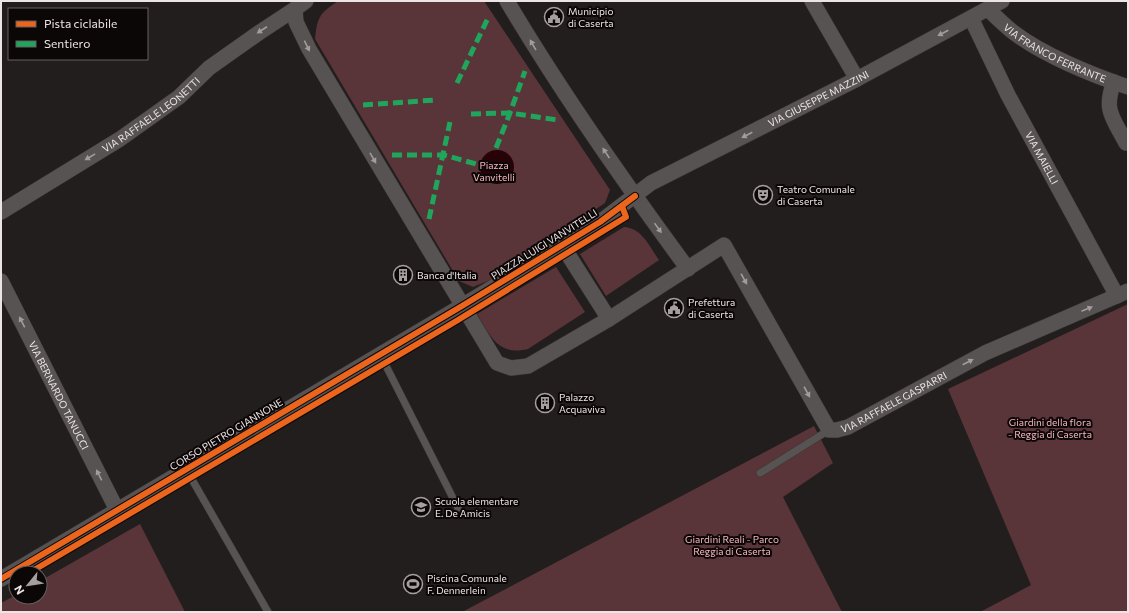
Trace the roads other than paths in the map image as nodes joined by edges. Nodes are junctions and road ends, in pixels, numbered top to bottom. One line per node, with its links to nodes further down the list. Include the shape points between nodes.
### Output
1 (507, 1): 10 (street, one-way to 1, via 542,60)
2 (812, 1): 7 (street)
3 (1002, 1): 5 (street, VIA GIUSEPPE MAZZINI)
4 (300, 5): 11 (street, VIA RAFFAELE LEONETTI, one-way to 11, via 209,68 179,97 120,139); 16 (street, one-way to 16, via 296,22 309,50)
5 (988, 9): 6 (street, VIA GIUSEPPE MAZZINI); 8 (street, VIA FRANCO FERRANTE, via 1012,32 1030,43)
6 (970, 18): 7 (street, VIA GIUSEPPE MAZZINI, one-way to 7); 15 (street, VIA MAIELLI, via 1008,95)
7 (856, 79): 10 (street, VIA GIUSEPPE MAZZINI, one-way to 10)
8 (1121, 85): 9 (street, via 1109,94 1109,111)
9 (1126, 142)
10 (631, 191): 12 (street, PIAZZA LUIGI VANVITELLI, via 600,222); 13 (street, one-way to 13)
11 (1, 212)
12 (562, 245): 16 (street, PIAZZA LUIGI VANVITELLI); 17 (street)
13 (688, 269): 17 (street); 19 (street, VIA RAFFAELE GASPARRI, one-way to 19, via 724,245)
14 (1, 281): 23 (street, VIA BERNARDO TANUCCI, one-way to 14)
15 (1123, 293): 19 (street, VIA RAFFAELE GASPARRI, one-way to 15, via 848,427 985,353)
16 (462, 306): 17 (street, via 497,363 511,368 528,366); 18 (street, CORSO PIETRO GIANNONE)
17 (609, 319)
18 (380, 354): 20 (street, CORSO PIETRO GIANNONE); 22 (lane)
19 (829, 430): 21 (lane)
20 (186, 469): 23 (street, CORSO PIETRO GIANNONE); 25 (lane)
21 (760, 473)
22 (458, 508)
23 (117, 510): 24 (street, CORSO PIETRO GIANNONE)
24 (1, 579)
25 (268, 612)

